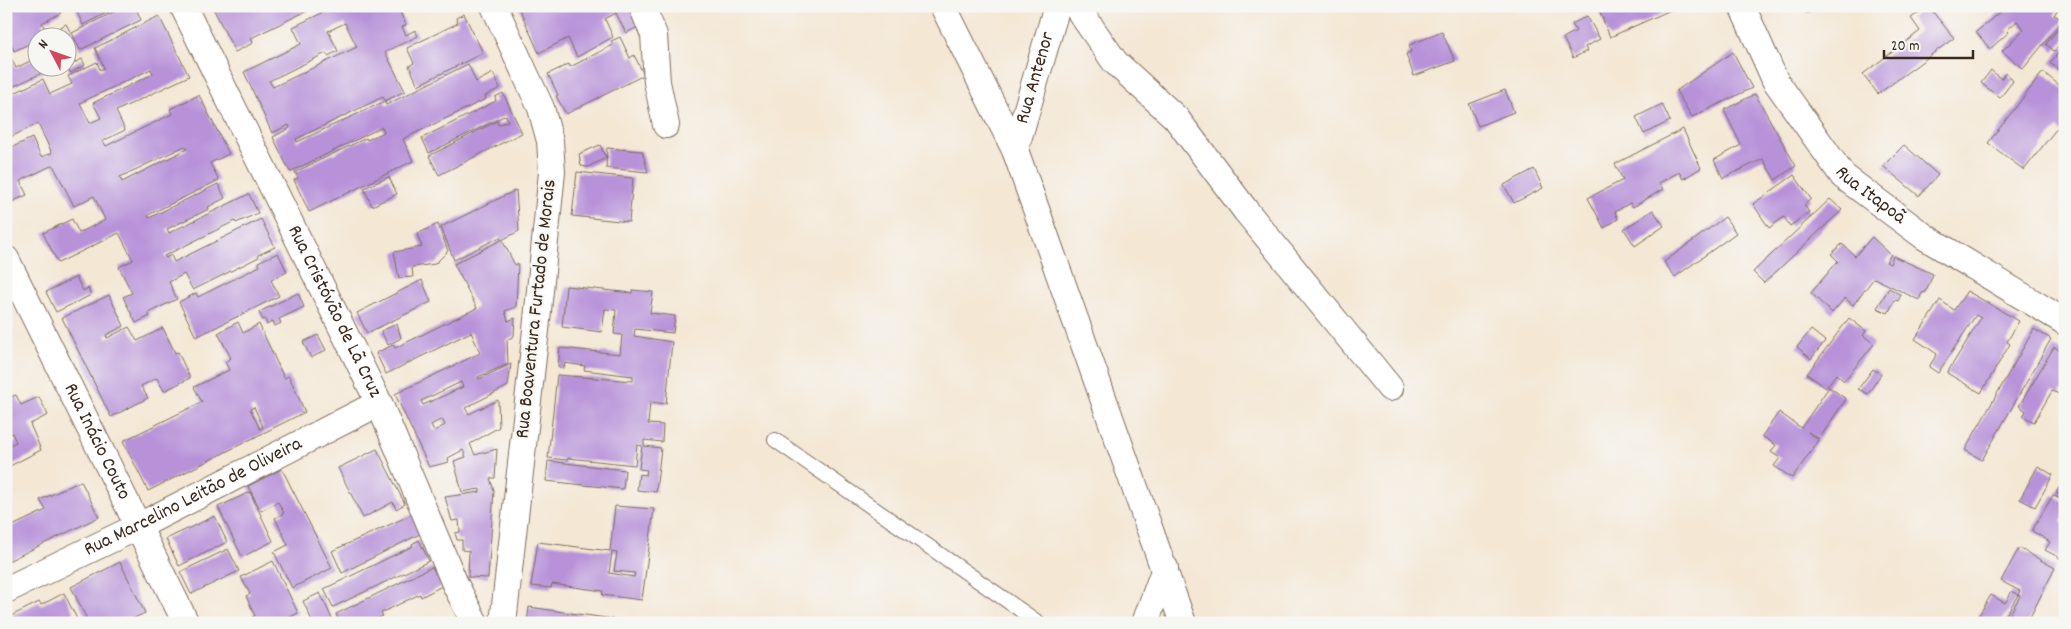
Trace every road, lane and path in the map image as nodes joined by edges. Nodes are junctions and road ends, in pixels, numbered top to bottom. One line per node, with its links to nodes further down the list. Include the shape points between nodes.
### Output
1 (184, 6): 13 (street, Rua Cristóvão de Lã Cruz)
2 (494, 6): 20 (street, Rua Boaventura Furtado de Morais, via 541,108 550,141 552,172)
3 (642, 6): 8 (street, via 654,35 657,82)
4 (942, 6): 9 (street)
5 (1058, 6): 9 (street, Rua Antenor)
6 (1076, 6): 12 (street, via 1115,62 1176,118 1246,212)
7 (1742, 6): 11 (street, Rua Itapoã, via 1775,80 1843,176 1925,237)
8 (666, 125)
9 (1015, 150): 16 (street)
10 (6, 260): 15 (street, Rua Inácio Couto)
11 (2065, 322)
12 (1390, 388)
13 (379, 403): 15 (street, Rua Marcelino Leitão de Oliveira); 19 (street, Rua Cristóvão de Lã Cruz, via 455,584)
14 (775, 440): 21 (lane)
15 (139, 526): 17 (street, Rua Marcelino Leitão de Oliveira); 18 (street, Rua Inácio Couto)
16 (1165, 568): 22 (street); 23 (street)
17 (6, 590)
18 (186, 623)
19 (475, 623)
20 (503, 623)
21 (1040, 623)
22 (1145, 623)
23 (1184, 623)

